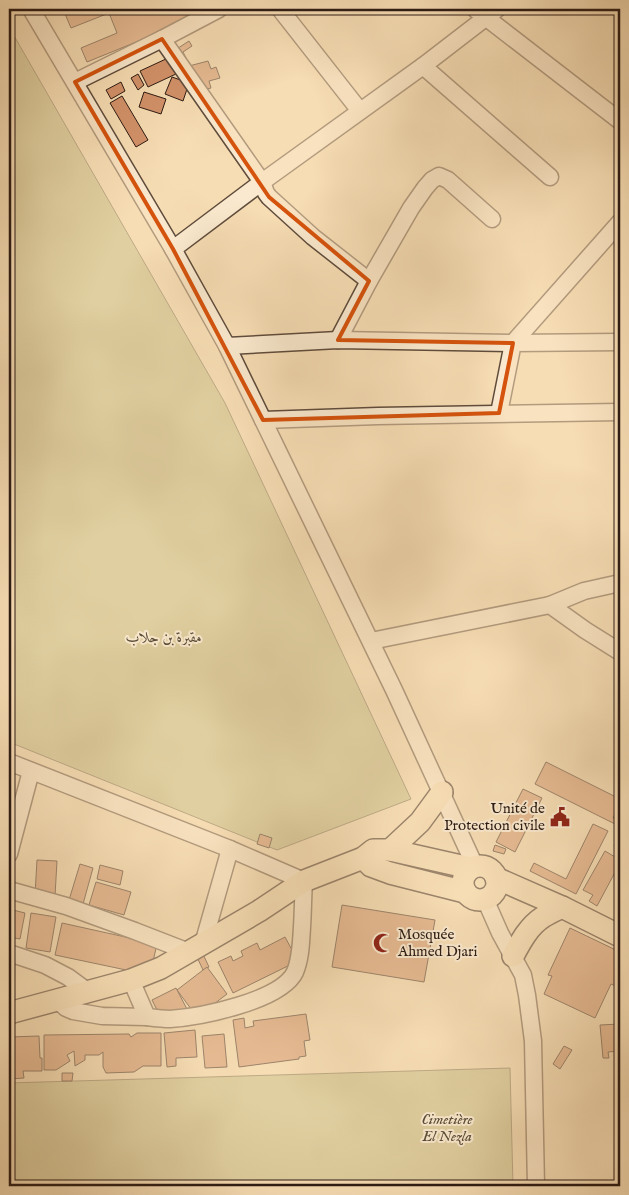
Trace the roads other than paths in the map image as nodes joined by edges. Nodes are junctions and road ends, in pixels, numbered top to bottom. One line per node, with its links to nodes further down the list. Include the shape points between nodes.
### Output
1 (31, 9): 7 (street)
2 (219, 9): 5 (street)
3 (280, 9): 8 (street)
4 (486, 11): 6 (street); 9 (street)
5 (162, 39): 7 (street); 11 (street)
6 (424, 66): 8 (street); 10 (street)
7 (75, 82): 14 (street)
8 (360, 110): 11 (street)
9 (620, 121)
10 (550, 176)
11 (262, 182): 14 (street); 15 (street, via 275,203)
12 (492, 219): 15 (street, via 448,180 439,176 435,178 411,208)
13 (620, 222): 18 (street)
14 (173, 249): 19 (street)
15 (369, 281): 16 (street)
16 (338, 340): 18 (street); 19 (street)
17 (620, 342): 18 (street)
18 (513, 343): 21 (street)
19 (227, 346): 22 (street)
20 (620, 412): 21 (street)
21 (499, 413): 22 (street)
22 (263, 420): 25 (street)
23 (620, 583): 24 (street, via 584,591)
24 (550, 605): 25 (street); 26 (street)
25 (371, 641): 29 (street)
26 (620, 652)
27 (9, 762): 28 (street)
28 (31, 771): 30 (street); 32 (street)
29 (442, 792): 31 (main road, via 420,822); 34 (street)
30 (230, 849): 36 (street); 42 (street)
31 (390, 850): 33 (main road, via 373,850); 34 (main road)
32 (9, 854)
33 (363, 858): 36 (main road); 38 (main road, via 371,866 390,873)
34 (472, 867): 35 (main road, via 486,866); 38 (main road, via 462,881)
35 (496, 878): 39 (main road, via 494,892); 40 (main road)
36 (304, 881): 42 (main road); 49 (street, via 299,959 286,983 252,1002 207,1014 169,1019)
37 (9, 890): 42 (street)
38 (465, 892): 39 (main road, via 474,899)
39 (485, 899): 44 (street)
40 (562, 907): 41 (main road); 44 (main road, via 532,926)
41 (620, 936)
42 (196, 948): 45 (main road)
43 (9, 953): 46 (street, via 45,965)
44 (513, 956): 50 (street, via 523,975 531,1018)
45 (131, 980): 46 (main road); 49 (street)
46 (87, 991): 47 (main road)
47 (56, 1000): 48 (main road); 49 (street, via 74,1012)
48 (9, 1012)
49 (147, 1017)
50 (536, 1186)

